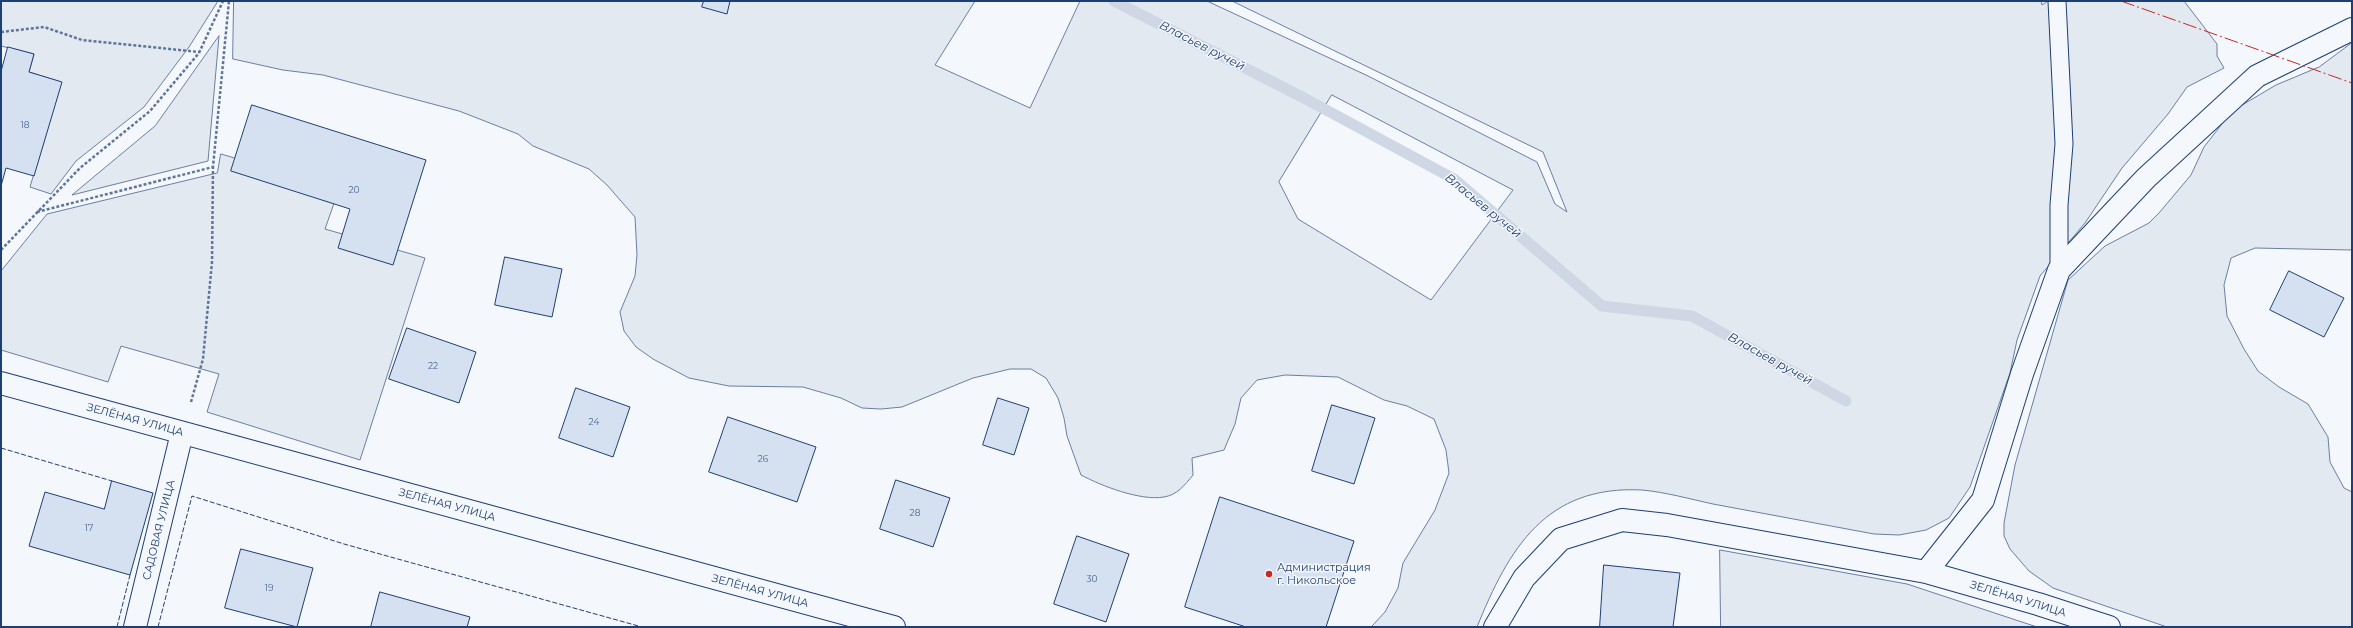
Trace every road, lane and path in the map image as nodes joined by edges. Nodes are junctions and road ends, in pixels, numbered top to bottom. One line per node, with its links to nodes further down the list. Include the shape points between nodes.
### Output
1 (223, 1): 6 (path)
2 (229, 1): 7 (path)
3 (2057, 1): 10 (lane, via 2064,144 2059,205)
4 (2352, 29): 10 (street, via 2257,76 2146,178)
5 (1, 32): 6 (path, via 44,27 82,40)
6 (199, 52): 8 (path, via 150,111 80,168)
7 (213, 167): 8 (path); 12 (path, via 212,262 203,360)
8 (38, 212): 9 (path)
9 (1, 250)
10 (2059, 270): 13 (street, via 2022,374 1984,500)
11 (1, 383): 12 (street, ЗЕЛЁНАЯ УЛИЦА)
12 (182, 433): 14 (street, САДОВАЯ УЛИЦА); 15 (street, ЗЕЛЁНАЯ УЛИЦА)
13 (1926, 572): 16 (street, ЗЕЛЁНАЯ УЛИЦА, via 1667,525 1622,520 1562,539 1524,578); 17 (street, ЗЕЛЁНАЯ УЛИЦА)
14 (135, 627)
15 (894, 627)
16 (1495, 627)
17 (2109, 627)

